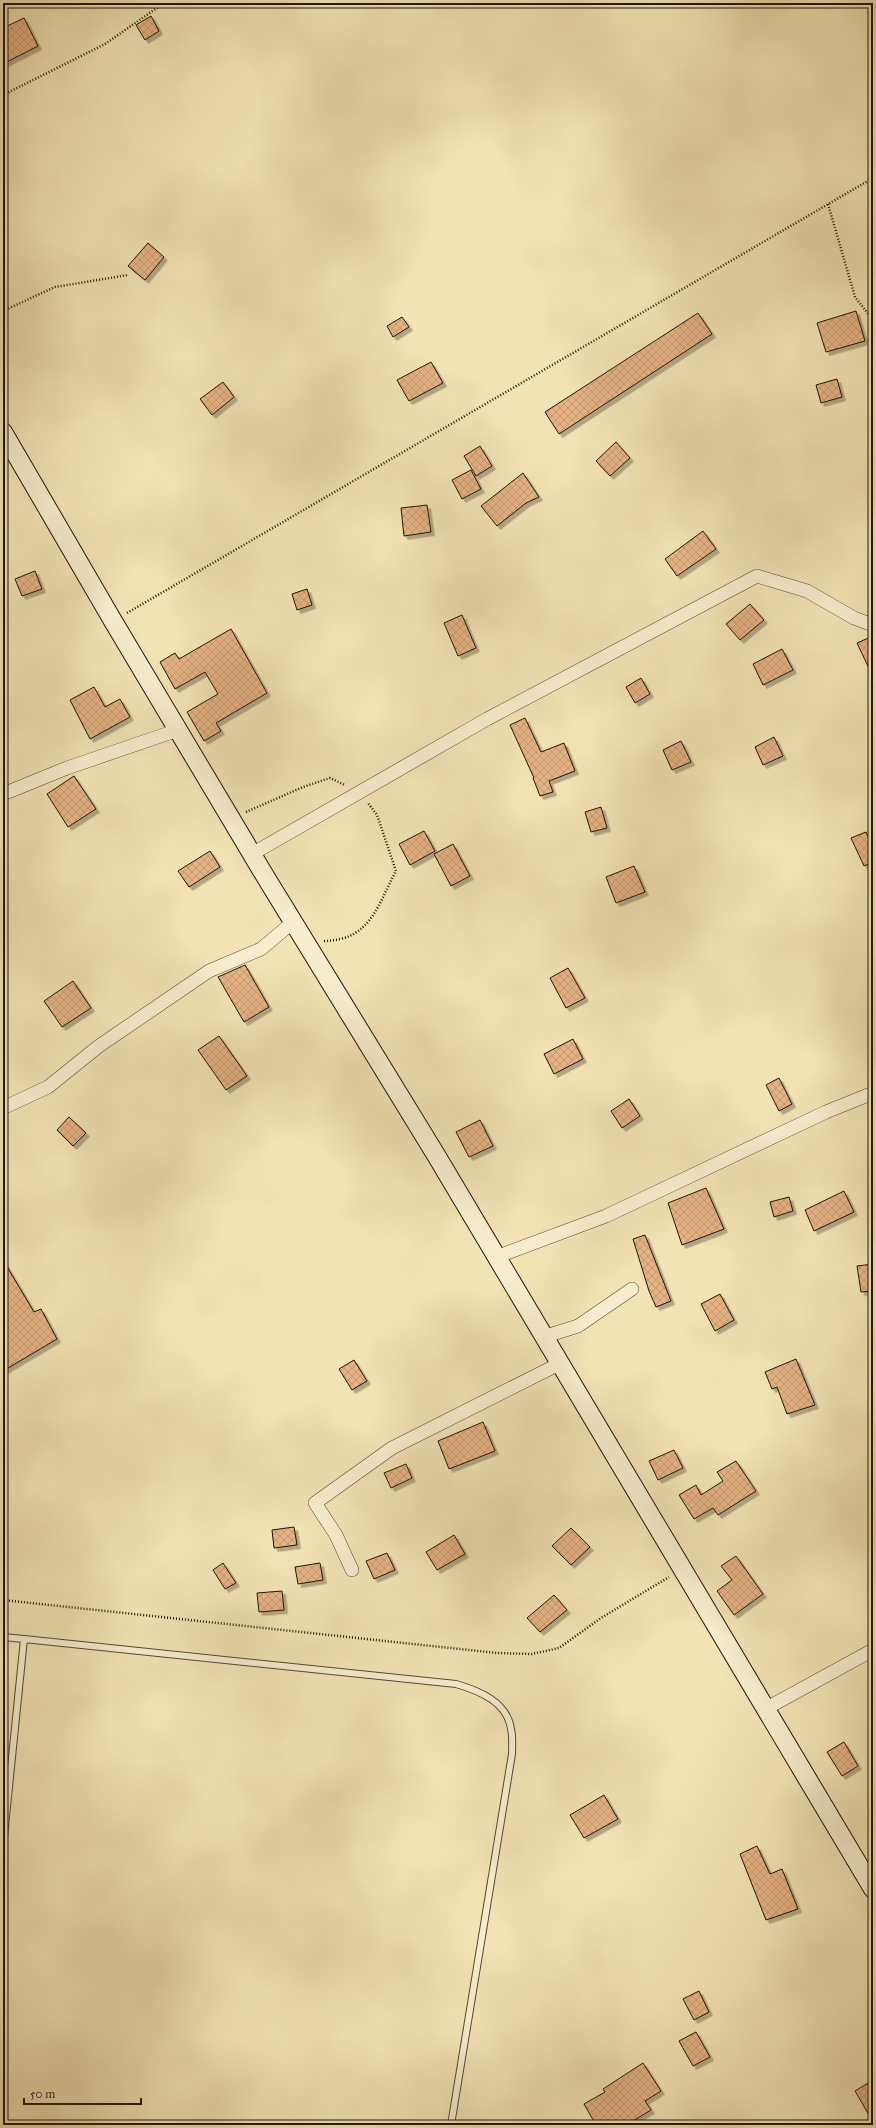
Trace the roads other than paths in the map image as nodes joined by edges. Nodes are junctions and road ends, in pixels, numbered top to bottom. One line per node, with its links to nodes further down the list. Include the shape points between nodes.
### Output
1 (3, 432): 3 (street)
2 (873, 625): 5 (street, via 854,618 807,591 757,576 487,719)
3 (178, 730): 4 (street, via 67,768); 5 (street)
4 (3, 794)
5 (252, 854): 6 (street)
6 (293, 922): 8 (street, via 261,949 209,971 99,1046 48,1087); 9 (street, via 436,1154)
7 (873, 1093): 9 (street, via 826,1112 606,1216)
8 (3, 1108)
9 (496, 1258): 11 (street)
10 (632, 1289): 11 (street, via 578,1326)
11 (543, 1337): 12 (street)
12 (559, 1364): 13 (street, via 392,1448 315,1503 336,1535); 17 (street)
13 (352, 1570)
14 (3, 1637): 15 (lane)
15 (24, 1639): 18 (lane); 20 (lane, via 456,1684 481,1692 501,1707 511,1728 512,1754)
16 (873, 1650): 17 (street)
17 (766, 1709): 19 (street)
18 (3, 1846)
19 (873, 1889)
20 (451, 2125)

